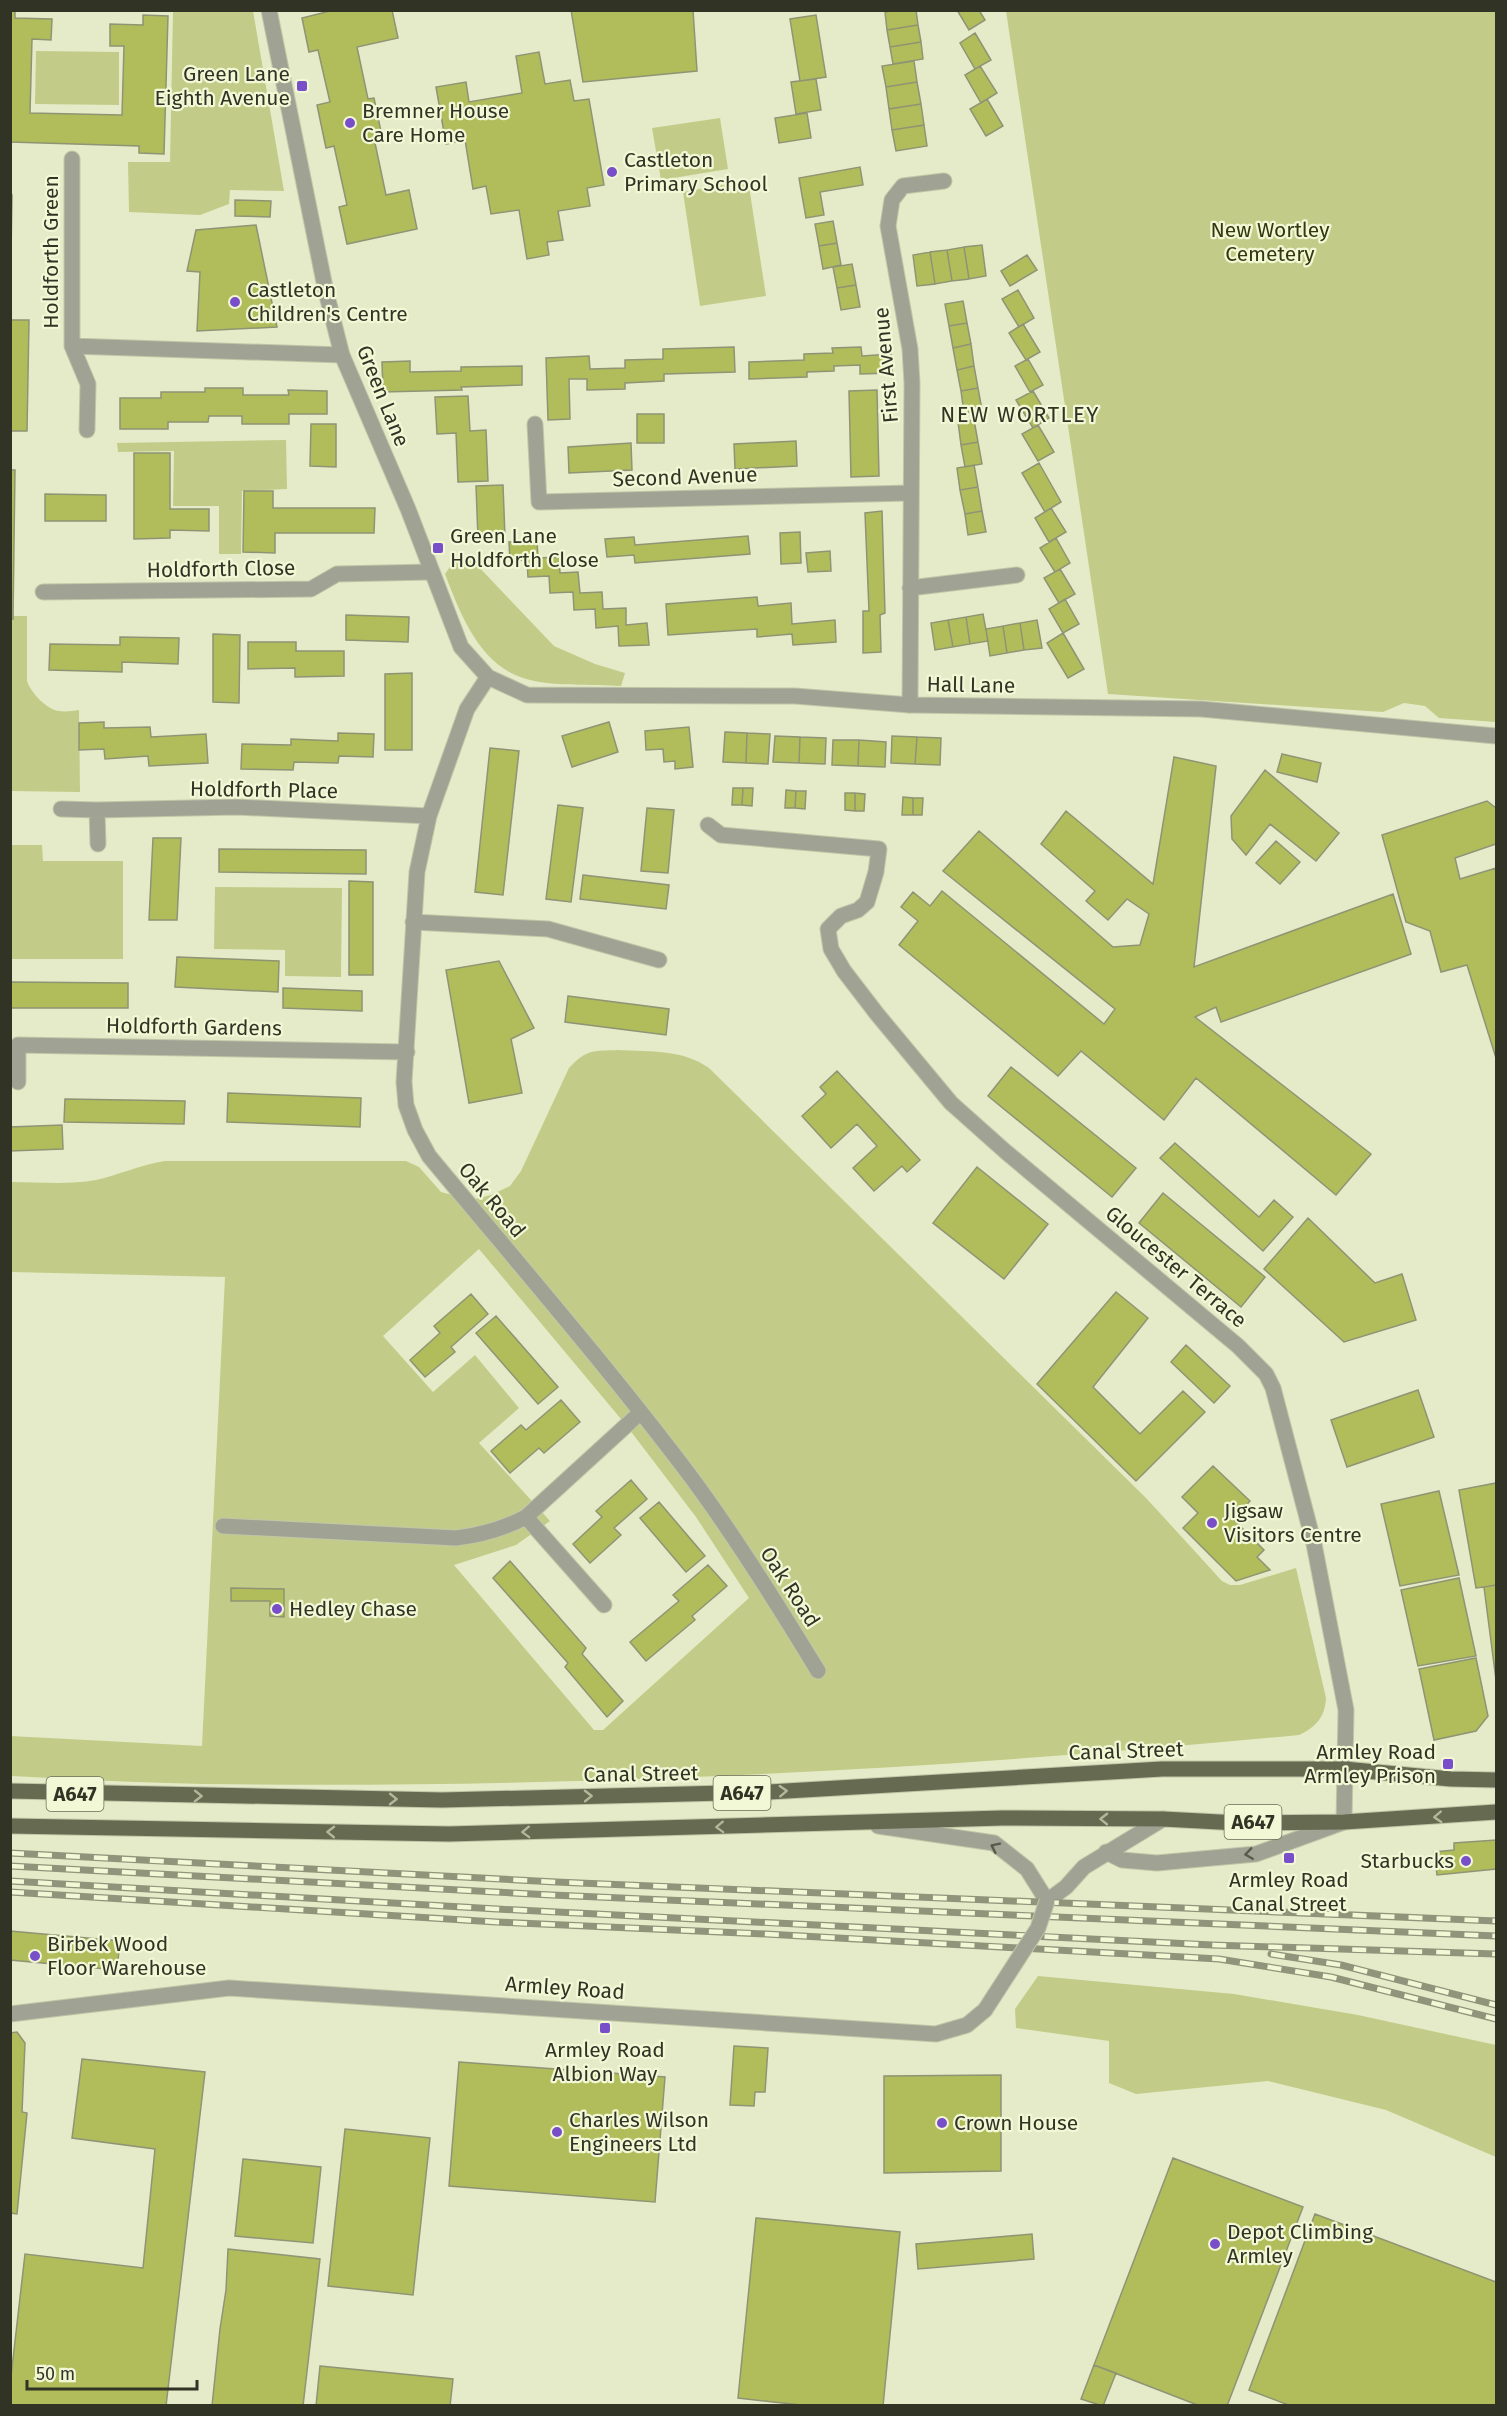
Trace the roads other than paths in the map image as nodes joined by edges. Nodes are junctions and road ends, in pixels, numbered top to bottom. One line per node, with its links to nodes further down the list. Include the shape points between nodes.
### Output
1 (269, 10): 5 (street, Green Lane)
2 (72, 159): 4 (street, Holdforth Green)
3 (944, 181): 8 (street, First Avenue, via 903,186 892,200 888,226 910,349)
4 (72, 346): 5 (street, Holdforth Green); 7 (street, Holdforth Green, via 88,384)
5 (342, 355): 9 (street, Green Lane)
6 (535, 424): 8 (street, Second Avenue, via 539,502)
7 (87, 430)
8 (911, 493): 11 (street, First Avenue)
9 (431, 572): 12 (street, Holdforth Close, via 337,574 311,589); 13 (street, Green Lane)
10 (1017, 575): 11 (street)
11 (910, 588): 15 (street, First Avenue)
12 (42, 592)
13 (461, 647): 14 (street, Hall Lane)
14 (488, 677): 15 (street, Hall Lane, via 527,695 795,696); 19 (street, Oak Road, via 467,709)
15 (910, 705): 16 (street, Hall Lane, via 1201,709)
16 (1497, 736)
17 (61, 809): 18 (street, Holdforth Place)
18 (97, 810): 19 (street, Holdforth Place, via 237,807); 21 (street)
19 (429, 816): 22 (street, Oak Road, via 417,872)
20 (708, 825): 31 (street, Gloucester Terrace, via 721,835 879,849 867,902 841,916 828,929 831,949 844,971 951,1103 1266,1374 1314,1544 1347,1710)
21 (98, 844)
22 (413, 922): 23 (street, via 548,929); 24 (street, Oak Road)
23 (659, 960)
24 (407, 1052): 25 (street, Holdforth Gardens, via 18,1045); 26 (street, Oak Road, via 406,1105 429,1156)
25 (18, 1082)
26 (640, 1412): 27 (street); 30 (street, Oak Road, via 752,1565)
27 (526, 1517): 28 (street, via 504,1529 456,1538); 29 (street)
28 (223, 1526)
29 (604, 1605)
30 (818, 1671)
31 (1344, 1769): 32 (main road, A647); 33 (main road, Canal Street / A647, one-way to 31, via 442,1800 769,1792 1162,1769); 37 (street, Gloucester Terrace)
32 (1497, 1780)
33 (10, 1791)
34 (1497, 1812): 37 (main road, A647, one-way to 37)
35 (1163, 1819): 36 (main road, A647, one-way to 36); 37 (main road, A647); 39 (street)
36 (852, 1821): 38 (main road, A647, one-way to 38, via 449,1834); 40 (street, one-way to 36, via 1027,1869 994,1843)
37 (1344, 1822): 39 (street, one-way to 39, via 1256,1854 1156,1863 1122,1860)
38 (10, 1826)
39 (1106, 1852): 40 (street)
40 (1047, 1901): 41 (street, Armley Road, bridge, via 1038,1928 985,2010 967,2025 936,2034 229,1988)
41 (10, 2014)

